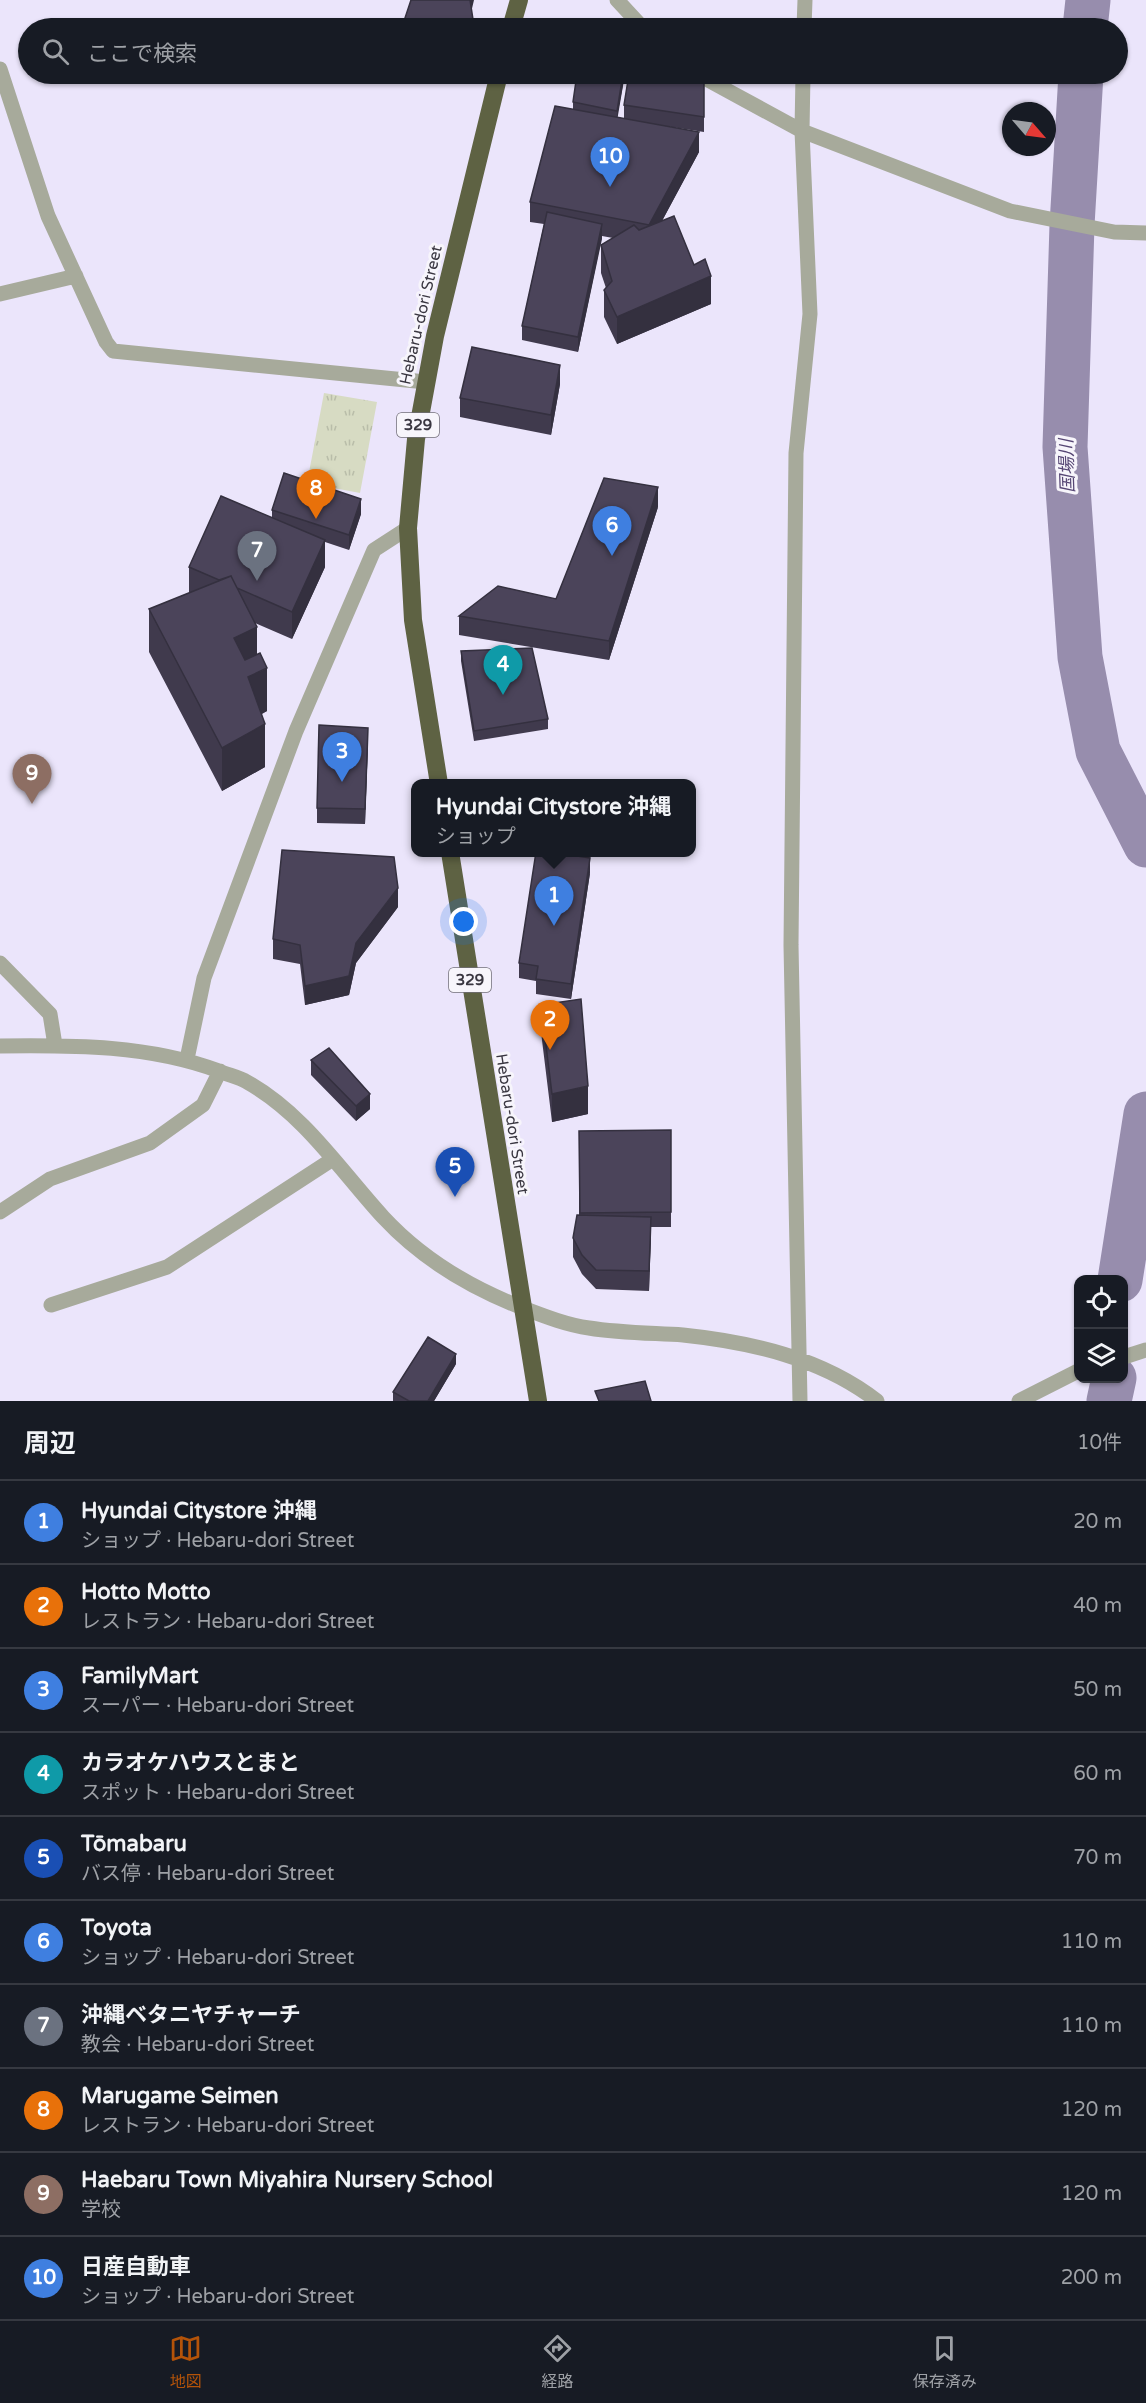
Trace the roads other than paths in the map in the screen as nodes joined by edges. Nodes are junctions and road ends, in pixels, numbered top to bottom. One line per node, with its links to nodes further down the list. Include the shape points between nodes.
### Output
1 (519, 0): 4 (highway)
2 (617, 0): 5 (street)
3 (805, 0): 6 (street)
4 (514, 18)
5 (634, 18)
6 (804, 18)
7 (0, 69): 13 (street, via 48,216)
8 (497, 84): 15 (highway, Hebaru-dori Street / 329)
9 (715, 84): 11 (street)
10 (803, 84): 11 (street)
11 (802, 131): 12 (street, via 1010,211 1114,232); 30 (street, via 810,314 796,453 790,945)
12 (1146, 233)
13 (76, 276): 14 (street); 15 (street, via 113,351)
14 (0, 294)
15 (426, 382): 16 (highway, Hebaru-dori Street / 329)
16 (408, 528): 17 (highway, Hebaru-dori Street / 329, via 413,620); 22 (street, via 374,550 296,731 204,978)
17 (438, 779)
18 (451, 857): 27 (highway, Hebaru-dori Street / 329)
19 (0, 963): 20 (street, via 50,1014)
20 (55, 1045): 21 (street); 22 (street, via 139,1050)
21 (0, 1046)
22 (187, 1059): 23 (street)
23 (220, 1071): 24 (street, via 276,1101); 25 (street, via 203,1105 150,1143 50,1179)
24 (333, 1159): 26 (street, via 167,1268); 27 (street, via 385,1219 426,1256 460,1278)
25 (3, 1204)
26 (51, 1305)
27 (522, 1307): 30 (street, via 586,1328 726,1341); 32 (highway, Hebaru-dori Street / 329)
28 (1146, 1350): 29 (street)
29 (1128, 1356)
30 (801, 1359): 33 (street); 34 (street)
31 (1074, 1372): 35 (street)
32 (538, 1401)
33 (800, 1401)
34 (877, 1401)
35 (1020, 1401)

